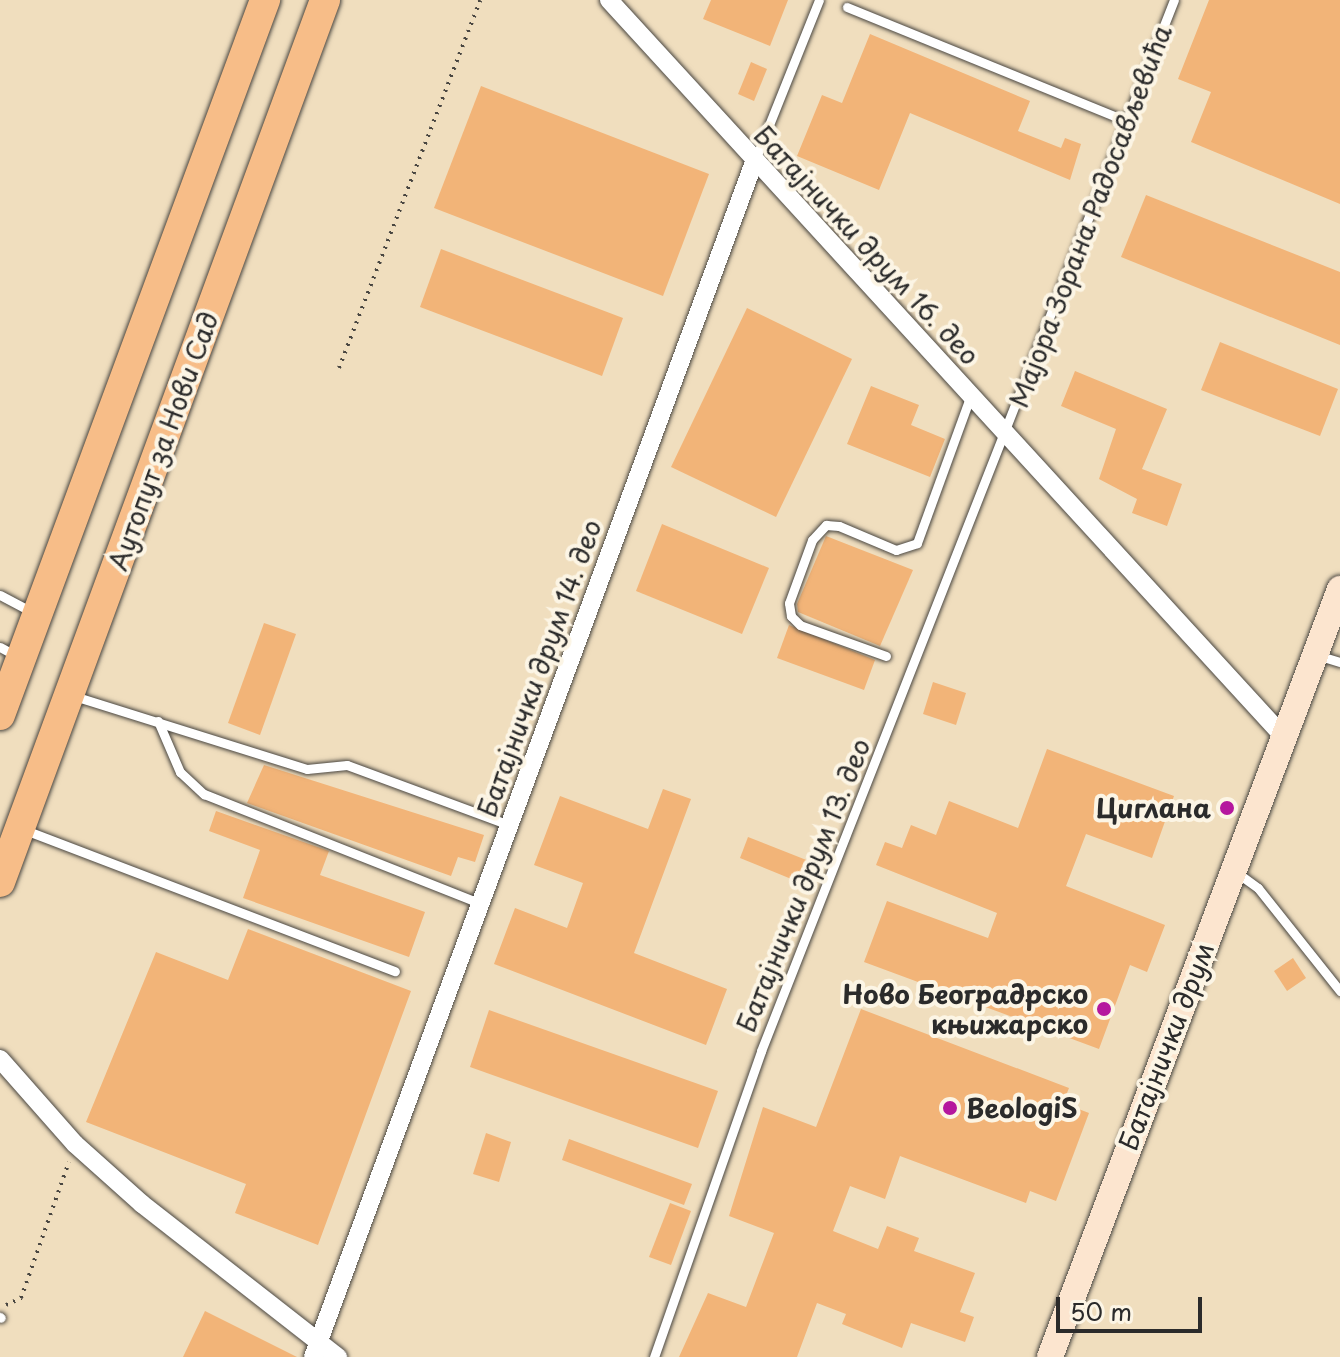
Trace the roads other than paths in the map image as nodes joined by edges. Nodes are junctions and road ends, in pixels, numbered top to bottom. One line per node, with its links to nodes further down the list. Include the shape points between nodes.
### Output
1 (265, 0): 13 (main road)
2 (325, 0): 18 (main road, Аутопут за Нови Сад)
3 (609, 0): 8 (street, Батајнички друм 16. део)
4 (819, 0): 8 (lane, Батајнички друм 14. део)
5 (1174, 0): 7 (lane, Мајора Зорана Радосављевића)
6 (847, 7): 7 (lane)
7 (1126, 121): 10 (lane, Мајора Зорана Радосављевића)
8 (754, 162): 9 (street, Батајнички друм 16. део); 22 (street, Батајнички друм 14. део)
9 (971, 395): 10 (street, Батајнички друм 16. део); 16 (lane, via 917,543 896,550 826,525 812,540 789,603 791,616 800,625)
10 (1005, 433): 21 (street, Батајнички друм 16. део); 32 (lane, Батајнички друм 13. део, via 761,1051)
11 (1340, 589): 15 (main road)
12 (0, 595): 13 (lane)
13 (37, 615): 14 (main road)
14 (10, 653): 19 (main road)
15 (1314, 654): 17 (lane); 21 (main road)
16 (886, 656)
17 (1340, 662)
18 (70, 694): 20 (lane); 23 (main road, Аутопут за Нови Сад)
19 (0, 715)
20 (158, 721): 22 (lane, via 307,769 347,765); 26 (lane, via 180,772 204,794)
21 (1283, 736): 24 (main road, Батајнички друм)
22 (509, 825): 26 (street, Батајнички друм 14. део)
23 (20, 828): 25 (main road, Аутопут за Нови Сад); 27 (lane)
24 (1233, 870): 28 (lane, via 1258,888); 33 (main road, Батајнички друм)
25 (0, 882)
26 (480, 903): 30 (street, Батајнички друм 14. део)
27 (395, 971)
28 (1340, 991)
29 (0, 1059): 30 (street, via 75,1144)
30 (316, 1349): 31 (street)
31 (338, 1357)
32 (654, 1357)
33 (1050, 1357)

